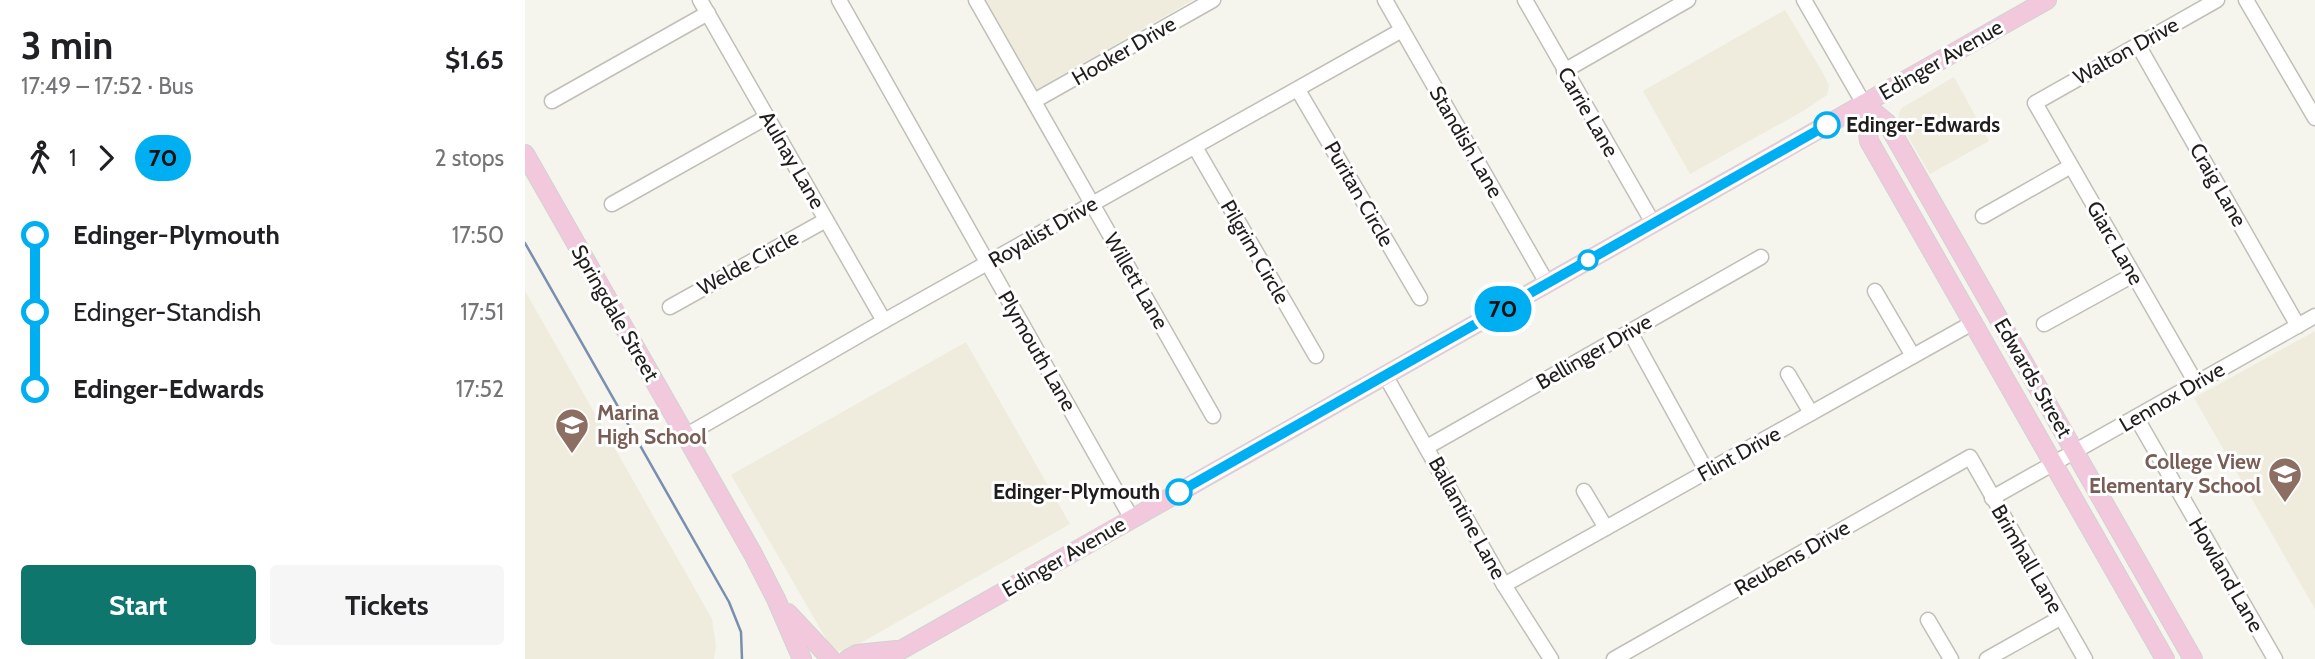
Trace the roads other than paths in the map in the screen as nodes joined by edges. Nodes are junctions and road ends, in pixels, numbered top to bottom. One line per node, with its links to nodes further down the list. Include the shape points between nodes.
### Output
1 (839, 0): 31 (street, Plymouth Lane)
2 (976, 0): 17 (street, Willett Lane)
3 (1213, 0): 17 (street, Hooker Drive)
4 (1385, 0): 12 (street, Standish Lane)
5 (1525, 0): 14 (street, Carrie Lane)
6 (1688, 0): 14 (street)
7 (1804, 0): 19 (street, Edwards Street)
8 (2047, 0): 19 (main road, Edinger Avenue)
9 (2217, 0): 13 (street, Walton Drive)
10 (2246, 0): 21 (street)
11 (704, 7): 16 (street); 20 (street, Aulnay Lane)
12 (1402, 30): 15 (street, Royalist Drive); 33 (street, Standish Lane)
13 (2138, 45): 18 (street, Walton Drive); 41 (street, Craig Lane)
14 (1564, 71): 29 (street, Carrie Lane)
15 (1298, 90): 22 (street, Royalist Drive); 35 (street, Puritan Circle)
16 (552, 101)
17 (1034, 101): 26 (street, Willett Lane)
18 (2035, 103): 24 (street, Giarc Lane)
19 (1864, 104): 29 (main road, Edinger Avenue); 39 (main road, Edwards Street, via 1869,141); 53 (main road, Edwards Street, via 1891,130)
20 (767, 117): 25 (street); 28 (street, Aulnay Lane)
21 (2315, 118)
22 (1195, 147): 26 (street, Royalist Drive); 43 (street, Pilgrim Circle)
23 (525, 154): 51 (main road, Springdale Street)
24 (2071, 166): 27 (street); 32 (street, Giarc Lane)
25 (612, 204)
26 (1092, 204): 31 (street, Royalist Drive); 49 (street, Willett Lane)
27 (1983, 216)
28 (827, 220): 36 (street, Welde Circle); 38 (street, Aulnay Lane)
29 (1653, 223): 33 (main road, Edinger Avenue)
30 (1761, 257): 42 (street, Bellinger Drive)
31 (988, 264): 38 (street, Royalist Drive); 59 (street, Plymouth Lane)
32 (2133, 275): 40 (street); 47 (street, Giarc Lane)
33 (1548, 283): 46 (main road, Edinger Avenue)
34 (1875, 291): 44 (street)
35 (1420, 298)
36 (670, 307)
37 (2315, 316): 41 (street, Lennox Drive)
38 (884, 321): 51 (street, Royalist Drive)
39 (1974, 323): 44 (street, Flint Drive); 55 (main road, Edwards Street)
40 (2044, 324)
41 (2298, 326): 47 (street, Lennox Drive)
42 (1630, 332): 52 (street, Bellinger Drive); 56 (street)
43 (1316, 356)
44 (1913, 356): 48 (street, Flint Drive)
45 (1788, 374): 48 (street)
46 (1385, 376): 52 (street, Ballantine Lane); 59 (main road, Edinger Avenue)
47 (2196, 383): 50 (street, Lennox Drive)
48 (1811, 413): 56 (street, Flint Drive)
49 (1213, 416)
50 (2136, 417): 53 (street, Lennox Drive); 77 (street, Howland Lane)
51 (685, 436): 62 (main road, Springdale Street)
52 (1427, 447): 61 (street, Ballantine Lane)
53 (2075, 452): 55 (street, Lennox Drive); 76 (main road, Edwards Street)
54 (1970, 457): 58 (street, Brimhall Lane); 71 (street, Reubens Drive)
55 (2054, 464): 58 (street, Lennox Drive); 75 (main road, Edwards Street)
56 (1707, 472): 60 (street, Flint Drive)
57 (1584, 491): 60 (street)
58 (1993, 498): 63 (street, Brimhall Lane)
59 (1132, 519): 65 (main road, Edinger Avenue)
60 (1606, 528): 61 (street, Flint Drive)
61 (1504, 585): 70 (street, Ballantine Lane)
62 (776, 599): 66 (main road, Springdale Street); 67 (main road)
63 (2060, 618): 73 (street); 74 (street, Brimhall Lane)
64 (1928, 620): 72 (street)
65 (903, 649): 68 (main road); 69 (main road, Edinger Avenue)
66 (802, 659)
67 (831, 659)
68 (848, 659)
69 (885, 659)
70 (1552, 659)
71 (1614, 659)
72 (1951, 659)
73 (1987, 659)
74 (2085, 659)
75 (2165, 659)
76 (2193, 659)
77 (2275, 659)

